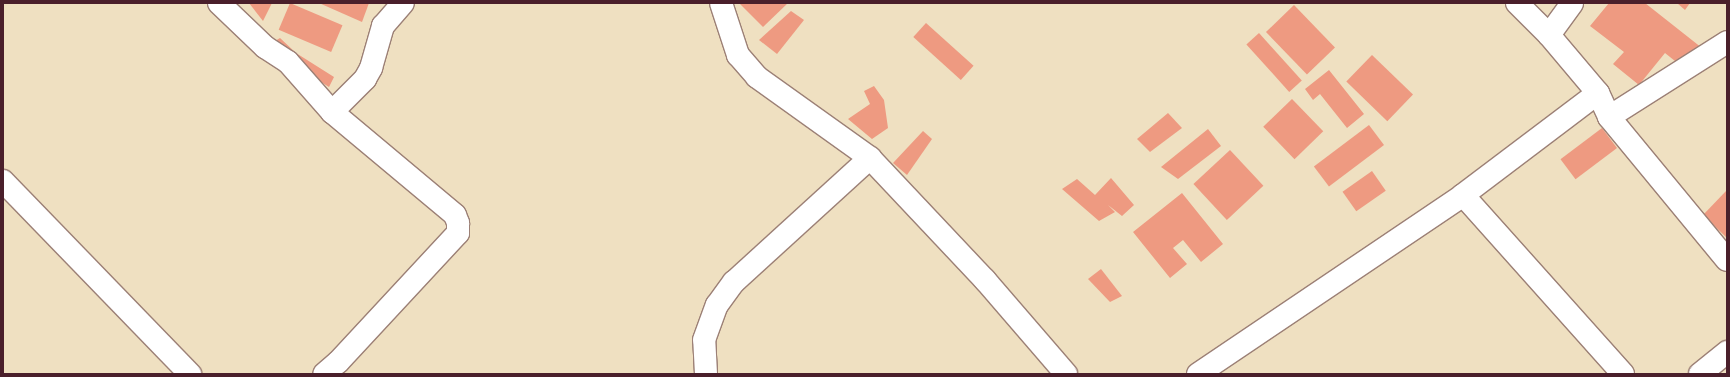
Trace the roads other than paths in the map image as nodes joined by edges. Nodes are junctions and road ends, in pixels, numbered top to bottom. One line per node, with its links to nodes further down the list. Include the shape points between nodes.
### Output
1 (219, 3): 9 (street, via 265,47 288,62)
2 (403, 3): 9 (street, via 383,26 371,68 364,79)
3 (721, 3): 11 (street, via 738,55 757,77)
4 (1517, 3): 6 (street)
5 (1572, 3): 6 (street)
6 (1548, 36): 8 (street)
7 (1727, 42): 10 (street)
8 (1598, 93): 10 (street); 13 (street)
9 (332, 112): 17 (street, via 454,215 458,223 458,233)
10 (1610, 117): 14 (street)
11 (870, 158): 18 (street, via 734,282 717,305 704,340); 19 (street, via 985,280)
12 (3, 181): 16 (street)
13 (1463, 195): 20 (street); 21 (street)
14 (1727, 260)
15 (1727, 352): 22 (street)
16 (190, 374)
17 (324, 374)
18 (706, 374)
19 (1066, 374)
20 (1198, 374)
21 (1622, 374)
22 (1700, 374)

